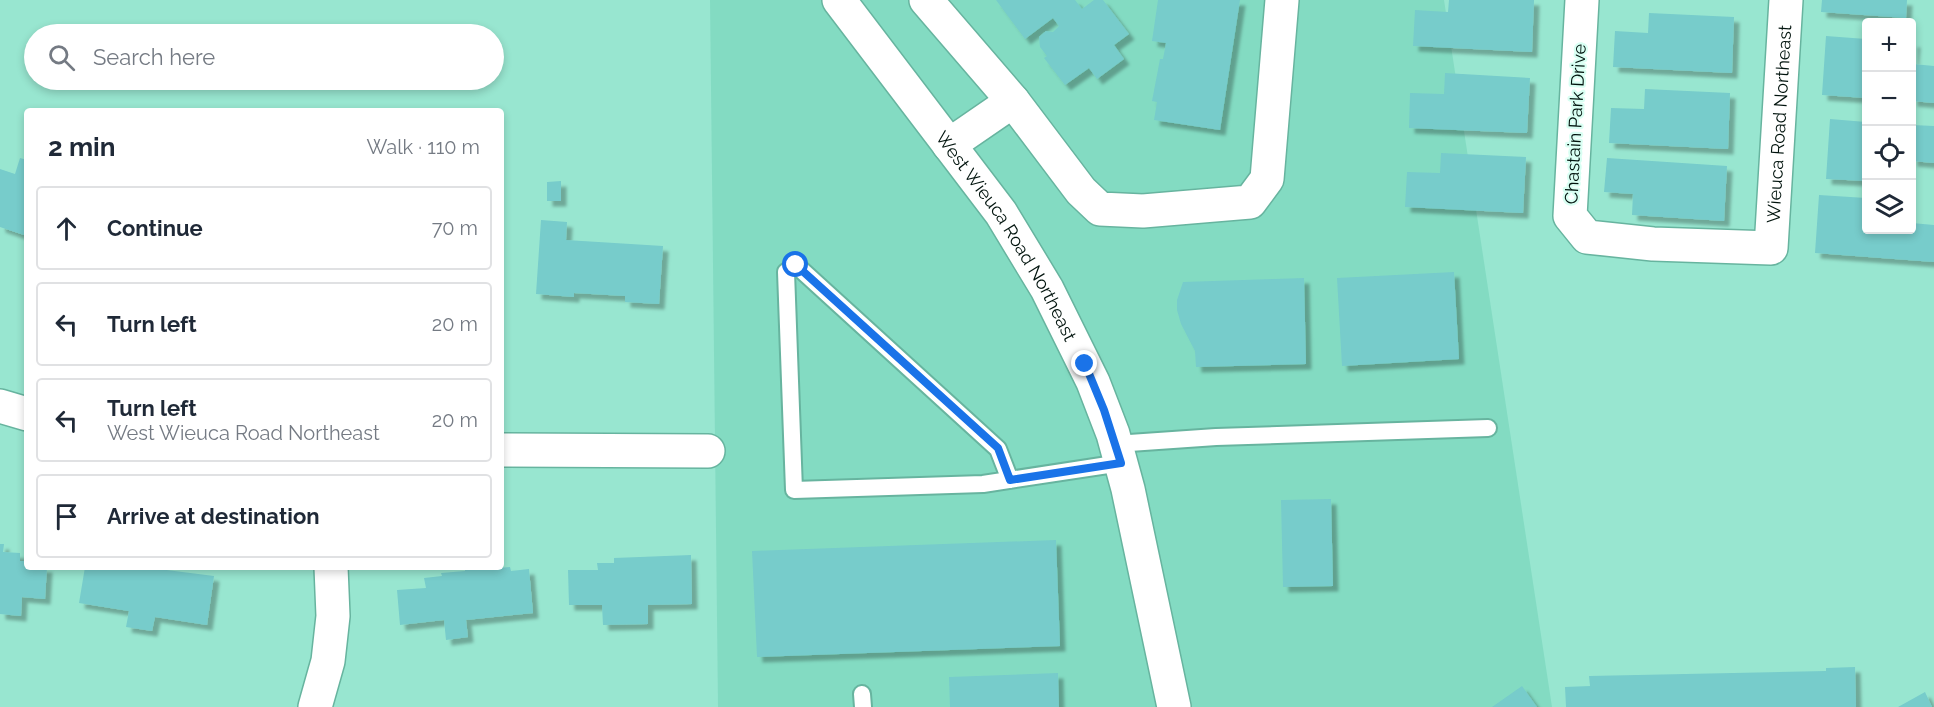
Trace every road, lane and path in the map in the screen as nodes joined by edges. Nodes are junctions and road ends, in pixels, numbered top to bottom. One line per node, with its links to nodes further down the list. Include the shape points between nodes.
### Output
1 (839, 0): 7 (street, West Wieuca Road Northeast)
2 (926, 0): 6 (street)
3 (1282, 0): 6 (street, via 1267,179 1250,202 1143,211 1100,209 1081,191)
4 (1582, 0): 8 (street, Chastain Park Drive, via 1570,216 1587,237 1653,244)
5 (1786, 0): 8 (street, Wieuca Road Northeast)
6 (1013, 101): 7 (street)
7 (949, 145): 14 (street, West Wieuca Road Northeast, via 1001,213 1047,289 1094,382)
8 (1771, 248)
9 (0, 406): 10 (street)
10 (24, 413)
11 (1488, 428): 14 (lane, via 1216,437)
12 (504, 450): 13 (street)
13 (708, 451)
14 (1118, 454): 15 (lane); 18 (street, West Wieuca Road Northeast)
15 (1010, 480): 15 (lane, via 794,490 786,272 796,265 998,448)
16 (331, 570): 17 (street, via 333,616 328,661)
17 (315, 707)
18 (1174, 707)

